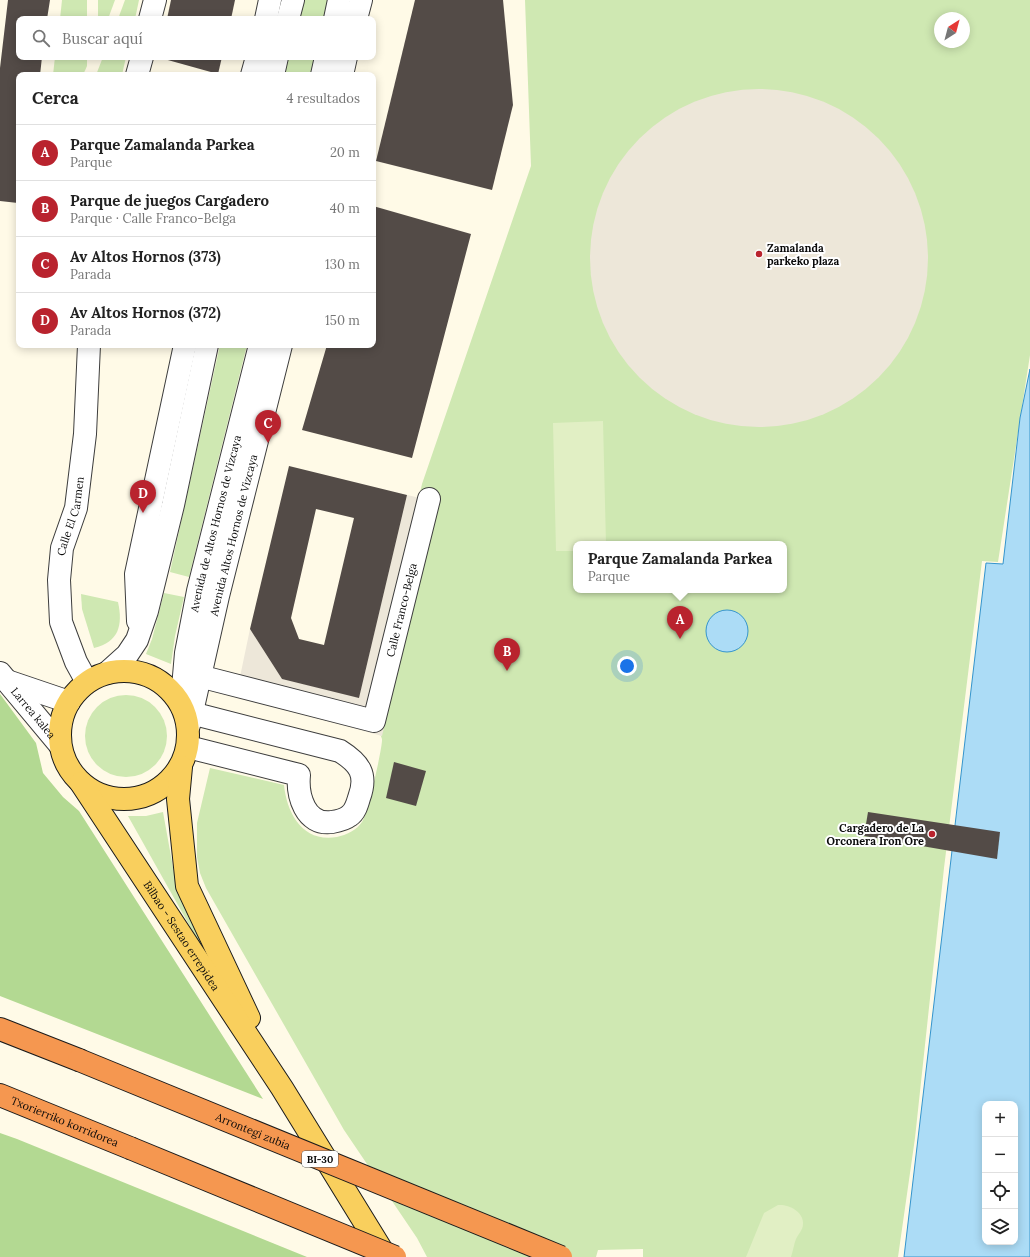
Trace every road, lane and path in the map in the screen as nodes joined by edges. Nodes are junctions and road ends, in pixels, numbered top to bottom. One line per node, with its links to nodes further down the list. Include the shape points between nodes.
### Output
1 (155, 0): 6 (street)
2 (270, 0): 7 (street)
3 (292, 0): 8 (street)
4 (339, 0): 9 (street)
5 (361, 0): 10 (street)
6 (151, 16)
7 (267, 16)
8 (289, 16)
9 (336, 16)
10 (357, 16)
11 (141, 60): 16 (street)
12 (255, 60): 17 (street)
13 (276, 60): 18 (street)
14 (325, 60): 19 (street)
15 (345, 60): 20 (street)
16 (138, 72)
17 (253, 72)
18 (273, 72)
19 (323, 72)
20 (343, 72)
21 (89, 348): 31 (street, Calle El Carmen, via 85,434 76,508 62,548 58,580 61,622 76,662)
22 (184, 348): 27 (street, via 136,574)
23 (206, 348): 27 (street, via 156,580)
24 (259, 348): 33 (street, Avenida de Altos Hornos de Vizcaya, via 198,591 186,653)
25 (281, 348): 29 (street, Avenida Altos Hornos de Vizcaya)
26 (429, 500): 29 (street, Calle Franco-Belga, via 374,721)
27 (137, 640): 28 (street, via 127,655)
28 (107, 673): 31 (main road); 33 (main road, via 128,671 150,676 168,688)
29 (199, 676): 33 (street, Avenida Altos Hornos de Vizcaya)
30 (4, 677): 32 (street, Larrea kalea); 34 (street, Larrea kalea)
31 (87, 682): 32 (main road)
32 (69, 702): 34 (main road, via 61,722)
33 (187, 714): 35 (main road); 35 (street, via 340,751 354,760 362,773 362,790 356,809 349,817 325,823 311,816 302,804 298,788 299,775)
34 (60, 745): 36 (main road, via 67,766)
35 (185, 757): 36 (main road, via 169,783 153,794 135,799 115,800 97,794); 38 (main road, Bilbao - Sestao errepidea, via 178,799 187,886)
36 (81, 783): 38 (main road, Bilbao - Sestao errepidea)
37 (0, 1029): 42 (highway, Arrontegi zubia / BI-30, bridge)
38 (282, 1088): 40 (main road, Bilbao - Sestao errepidea)
39 (0, 1095): 41 (highway, Txorierriko korridorea, bridge)
40 (386, 1257)
41 (395, 1257)
42 (561, 1257)

